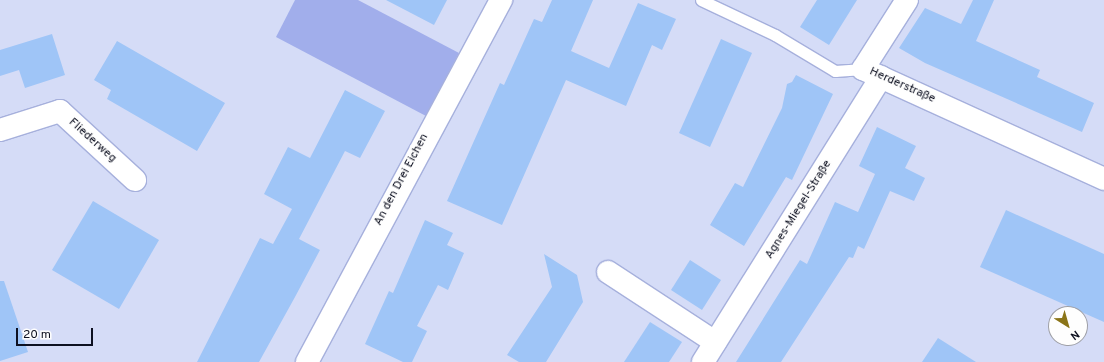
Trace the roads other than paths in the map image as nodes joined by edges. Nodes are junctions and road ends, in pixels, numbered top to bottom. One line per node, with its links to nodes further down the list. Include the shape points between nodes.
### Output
1 (501, 0): 10 (street, An den Drei Eichen, via 410,164)
2 (701, 0): 4 (lane, Herderstraße, via 775,35 835,71)
3 (908, 0): 4 (street, Agnes-Miegel-Straße)
4 (872, 73): 6 (street, Herderstraße); 9 (street, Agnes-Miegel-Straße)
5 (0, 130): 7 (street, Fliederweg, via 60,111)
6 (1104, 178)
7 (135, 180)
8 (608, 272): 9 (street)
9 (715, 342): 11 (street, Agnes-Miegel-Straße)
10 (307, 362)
11 (702, 362)

